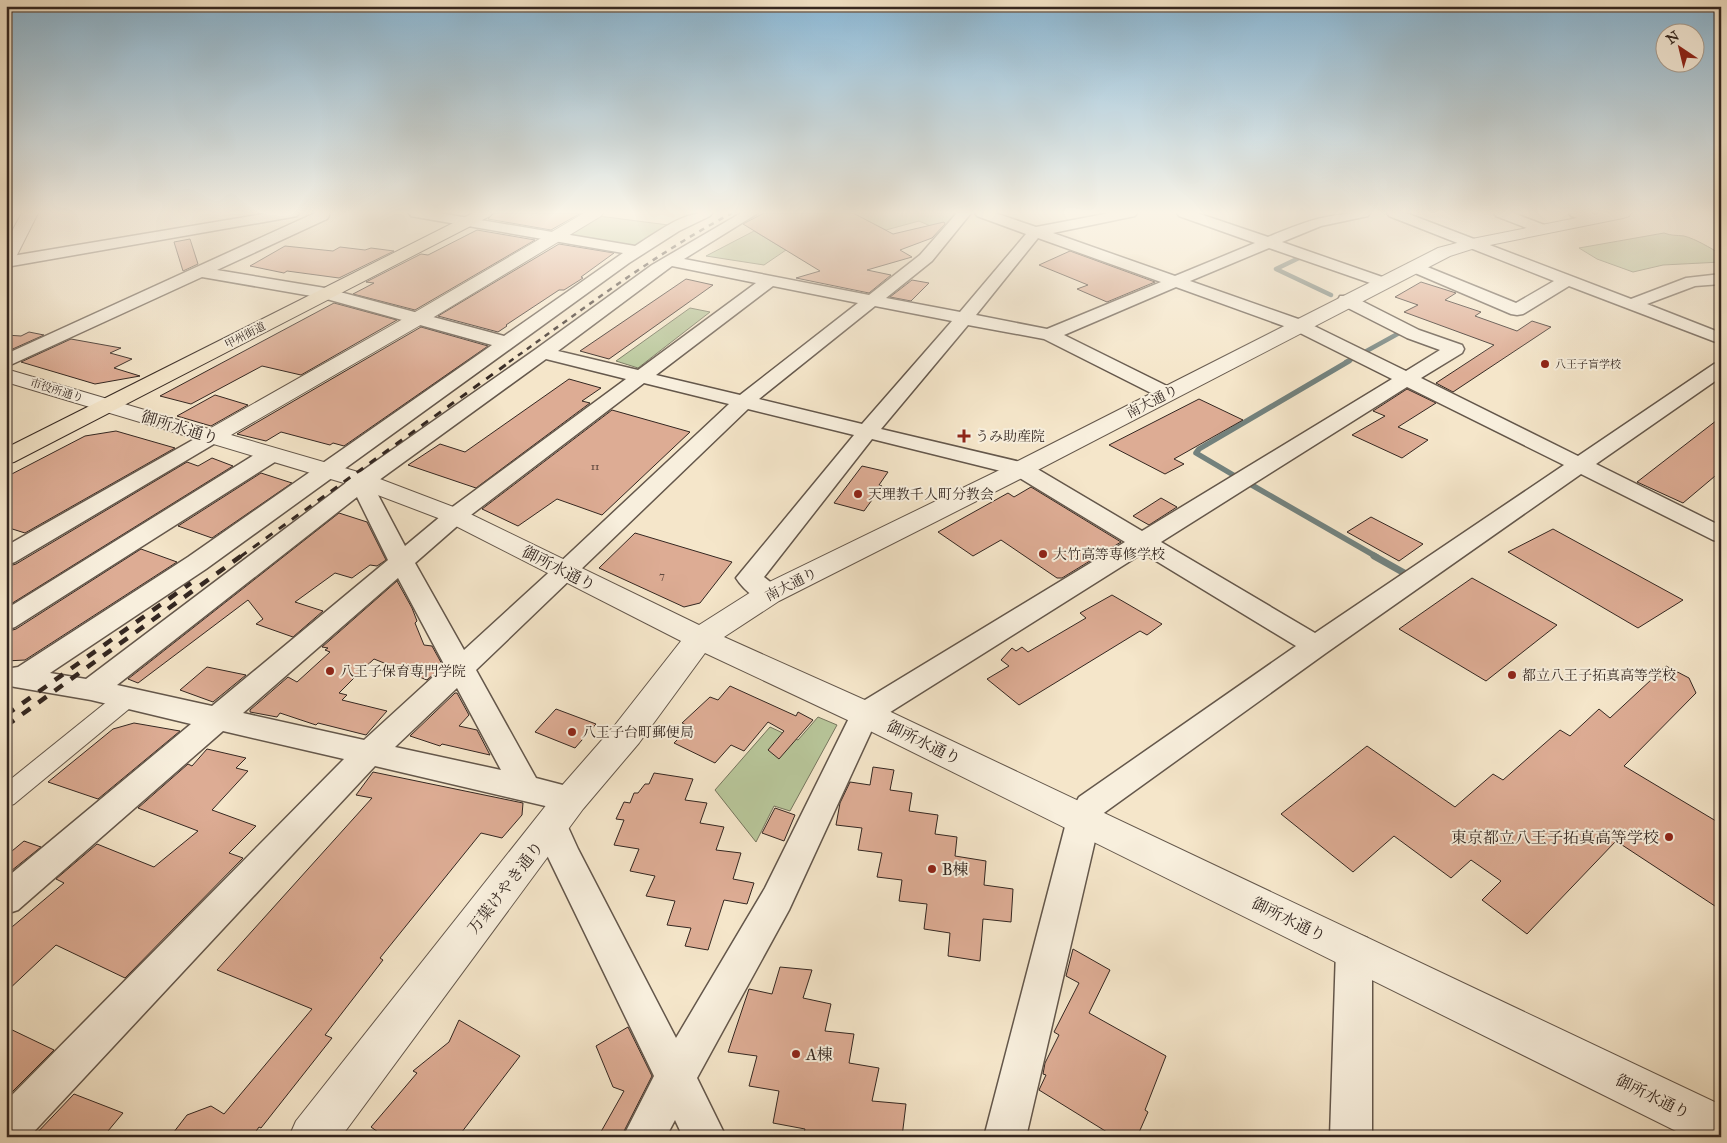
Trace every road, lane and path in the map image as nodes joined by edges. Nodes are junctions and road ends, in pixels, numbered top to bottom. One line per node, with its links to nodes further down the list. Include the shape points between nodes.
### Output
1 (212, 266): 14 (street)
2 (379, 266): 20 (highway, 甲州街道)
3 (505, 266): 24 (street)
4 (615, 266): 29 (street)
5 (662, 266): 30 (street)
6 (696, 266): 17 (street)
7 (916, 266): 22 (street)
8 (1007, 266): 25 (street)
9 (1132, 266): 18 (street)
10 (1209, 266): 18 (street)
11 (1337, 266): 19 (street)
12 (1531, 266): 16 (street)
13 (1414, 267): 16 (street, via 1516,310); 19 (street, 南大通り)
14 (200, 272): 20 (street); 31 (street)
15 (1721, 279): 23 (street, via 1692,281)
16 (1567, 280): 23 (street)
17 (769, 281): 22 (street); 34 (street)
18 (1174, 281): 26 (street); 27 (street)
19 (1382, 282): 21 (street, 南大通り)
20 (325, 294): 24 (street); 38 (highway, 甲州街道)
21 (1346, 300): 26 (street, 南大通り); 35 (street, via 1413,334 1455,349)
22 (872, 301): 25 (street); 37 (street)
23 (1630, 304): 28 (street)
24 (417, 319): 29 (street); 40 (street)
25 (963, 320): 27 (street); 39 (street)
26 (1298, 325): 35 (street); 36 (street, 南大通り)
27 (1049, 335): 36 (street)
28 (1721, 339)
29 (507, 343): 45 (street)
30 (543, 353): 34 (street); 46 (street)
31 (6, 360)
32 (1721, 368): 43 (street)
33 (6, 375): 38 (street, 市役所通り)
34 (641, 377): 37 (street); 47 (street)
35 (1408, 379): 43 (street); 49 (street)
36 (1166, 394): 44 (street, 南大通り)
37 (743, 402): 39 (street); 52 (street)
38 (109, 405): 40 (street, 御所水通り); 42 (highway, 甲州街道)
39 (867, 432): 44 (street); 53 (street, via 749,578)
40 (212, 437): 41 (street, 御所水通り); 50 (street)
41 (270, 455): 45 (street, 御所水通り); 54 (street)
42 (6, 457)
43 (1580, 465): 48 (street); 56 (street)
44 (1021, 469): 49 (street); 53 (street, 南大通り)
45 (325, 471): 46 (street, 御所水通り); 58 (street, via 197,563)
46 (363, 481): 47 (street, 御所水通り); 51 (street); 59 (street)
47 (455, 516): 51 (street); 52 (street, 御所水通り)
48 (1721, 535)
49 (1143, 542): 56 (street); 61 (street)
50 (6, 557)
51 (401, 562): 57 (street); 62 (street)
52 (566, 571): 55 (street, 御所水通り); 57 (street)
53 (769, 594): 55 (street, 南大通り)
54 (6, 621)
55 (700, 638): 61 (street, 御所水通り); 66 (street, 万葉けやき通り)
56 (1316, 646): 67 (street, via 1090,806)
57 (462, 668): 63 (street); 64 (street)
58 (14, 677): 59 (street)
59 (91, 690): 60 (street)
60 (127, 698): 62 (street); 65 (street)
61 (865, 714): 67 (street, 御所水通り); 70 (street, via 777,900)
62 (219, 719): 63 (street); 68 (street)
63 (369, 753): 64 (street); 71 (street)
64 (526, 788): 66 (street)
65 (6, 797)
66 (562, 813): 70 (street, via 563,852); 73 (street, 万葉けやき通り)
67 (1083, 819): 69 (street, 御所水通り); 76 (street)
68 (6, 900)
69 (1354, 950): 72 (street, 御所水通り); 77 (street)
70 (676, 1076): 74 (street); 75 (street)
71 (6, 1131)
72 (1718, 1131)
73 (312, 1137)
74 (644, 1137)
75 (705, 1137)
76 (1005, 1137)
77 (1351, 1137)

